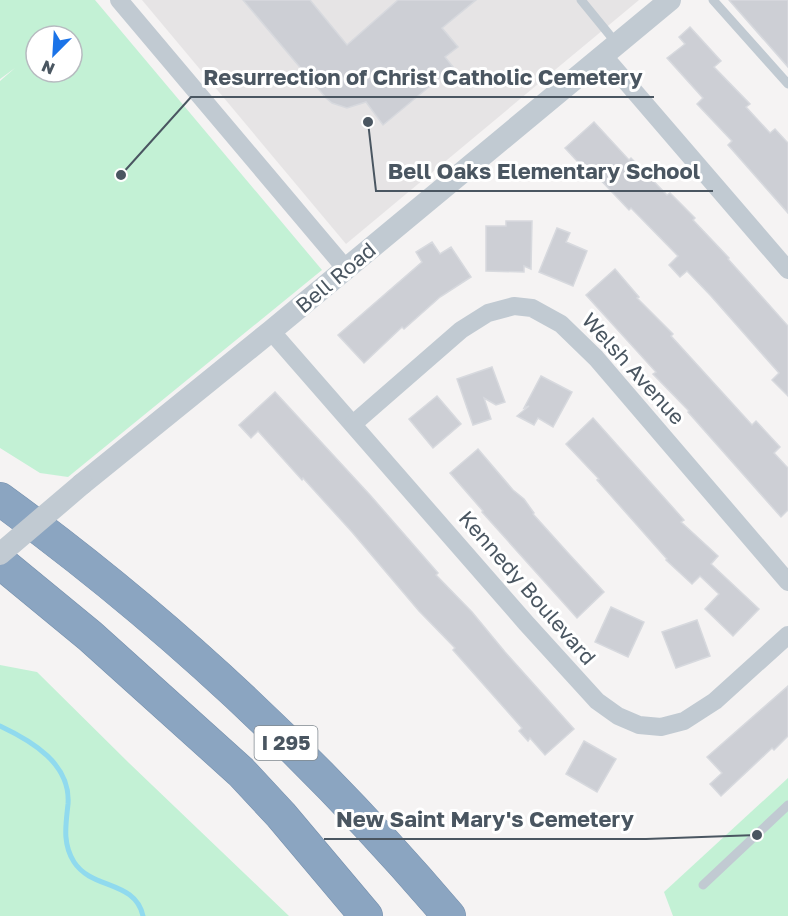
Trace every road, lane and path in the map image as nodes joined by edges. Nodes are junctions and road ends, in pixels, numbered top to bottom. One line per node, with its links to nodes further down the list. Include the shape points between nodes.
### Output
1 (119, 0): 7 (street)
2 (581, 0): 5 (lane)
3 (670, 0): 5 (street, Bell Road)
4 (713, 0): 6 (lane)
5 (610, 49): 7 (street, Bell Road); 8 (street)
6 (788, 84)
7 (346, 269): 9 (street, Bell Road)
8 (788, 270)
9 (272, 331): 10 (street, Kennedy Boulevard); 12 (street, Bell Road, bridge)
10 (353, 424): 14 (street, Welsh Avenue, via 461,330 488,314 514,306 532,308 561,324 596,358); 15 (street, Kennedy Boulevard, via 597,701 618,716 639,725 661,727 684,721 715,701)
11 (0, 499): 19 (highway, I 295, via 94,570 204,664 325,781)
12 (0, 554)
13 (0, 562): 18 (highway, I 295, via 90,636 241,772)
14 (788, 582)
15 (788, 635)
16 (788, 805): 17 (lane)
17 (703, 885)
18 (366, 916)
19 (449, 916)

